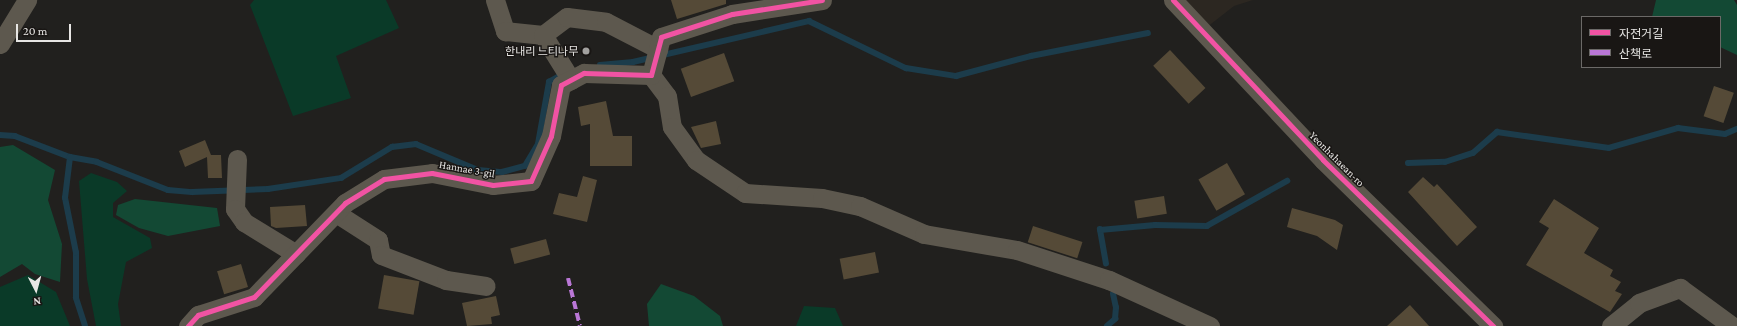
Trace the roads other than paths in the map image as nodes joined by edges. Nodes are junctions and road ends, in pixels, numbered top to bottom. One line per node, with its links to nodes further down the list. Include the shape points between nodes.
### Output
1 (27, 0): 6 (street)
2 (495, 0): 5 (street, via 505,31)
3 (822, 0): 7 (street, via 732,14 661,37)
4 (1173, 0): 16 (street, Yeonhahaean-ro, via 1323,160)
5 (543, 35): 7 (street, via 567,17 606,22); 9 (street)
6 (0, 44)
7 (658, 49): 8 (street)
8 (651, 75): 9 (street, via 584,73); 15 (street, via 667,96 672,127 696,160 745,193 822,198 860,206 924,234 1017,250 1109,280)
9 (570, 80): 11 (street, Hannae 3-gil, via 561,85 551,136 531,181 493,184 432,173 384,179 345,204)
10 (237, 159): 12 (street, via 235,209 244,222)
11 (336, 213): 12 (street, Hannae 3-gil); 13 (street, via 378,240 380,255 446,280)
12 (296, 254): 14 (street, Hannae 3-gil, via 254,297 198,315)
13 (486, 286)
14 (188, 326)
15 (1210, 326)
16 (1493, 326)
17 (1612, 326): 18 (street, via 1640,303 1680,288)
18 (1732, 326)

